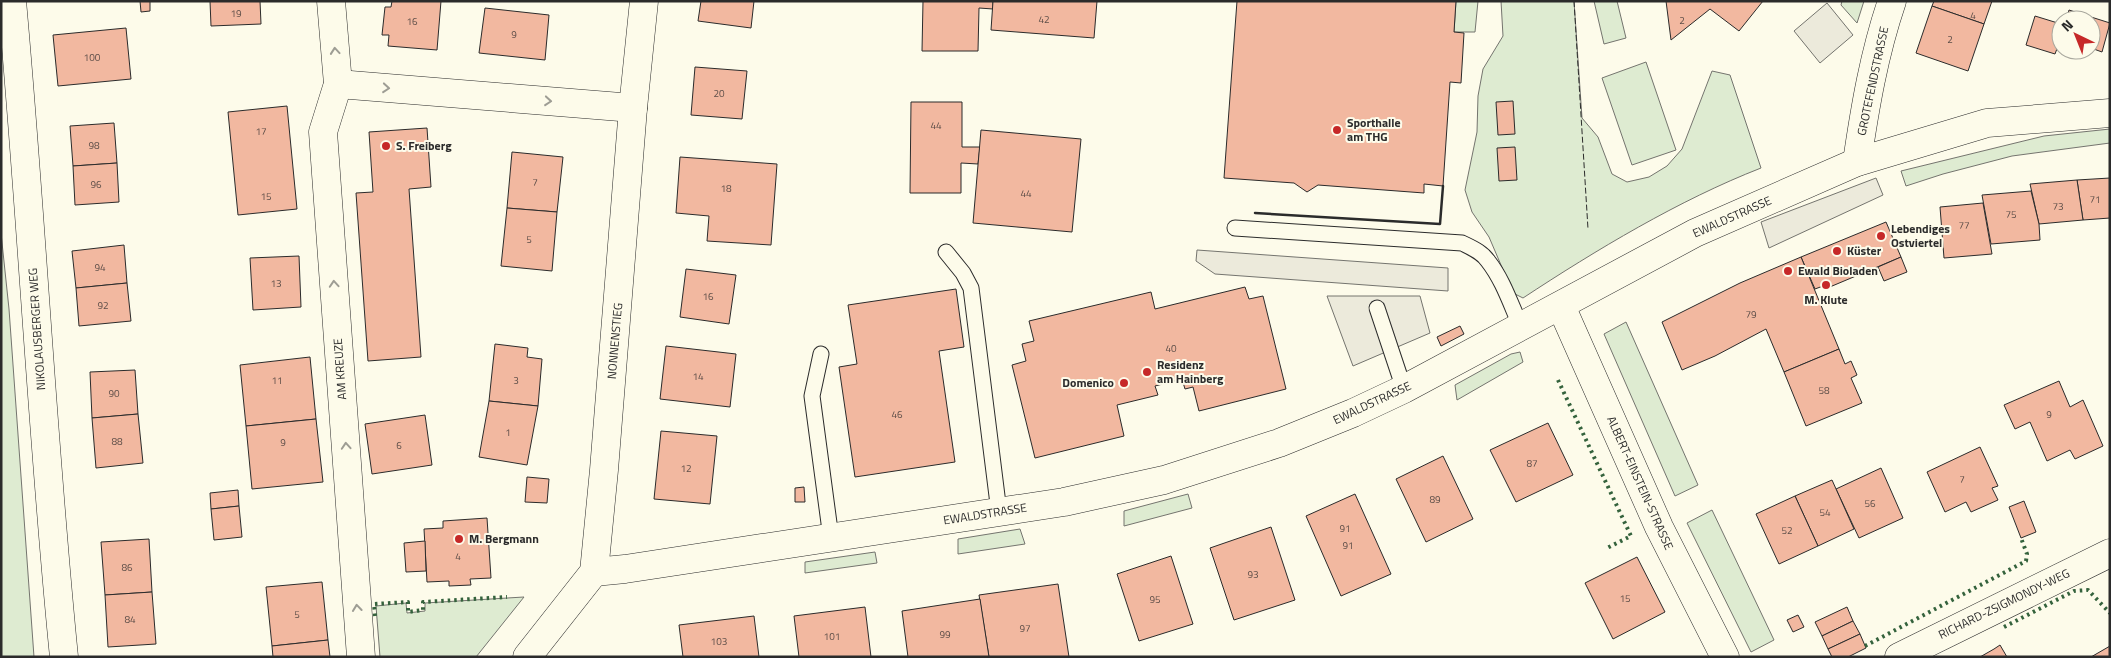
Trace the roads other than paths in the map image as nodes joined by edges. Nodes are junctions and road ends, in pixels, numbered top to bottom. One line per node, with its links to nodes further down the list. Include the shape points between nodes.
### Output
1 (12, 1): 20 (street, NIKOLAUSBERGER WEG)
2 (330, 1): 5 (street, AM KREUZE, one-way to 2)
3 (644, 1): 6 (street, NONNENSTIEG)
4 (1892, 1): 8 (street, GROTEFENDSTRASSE, via 1865,106)
5 (338, 84): 6 (street, one-way to 6); 21 (street, AM KREUZE, one-way to 5, via 323,132)
6 (633, 108): 19 (street, NONNENSTIEG)
7 (2110, 114): 8 (street, EWALDSTRASSE, via 1987,123)
8 (1858, 162): 11 (street, EWALDSTRASSE, via 1695,233)
9 (1236, 228): 13 (lane, via 1462,243 1488,260)
10 (946, 252): 16 (lane, via 971,288)
11 (1561, 306): 13 (street, EWALDSTRASSE); 23 (street, ALBERT-EINSTEIN-STRASSE, via 1659,527)
12 (1377, 308): 15 (lane)
13 (1521, 327): 15 (street, EWALDSTRASSE)
14 (821, 354): 17 (lane, via 812,396)
15 (1404, 388): 16 (street, EWALDSTRASSE, via 1279,443 1164,480 1064,502)
16 (999, 512): 17 (street, EWALDSTRASSE)
17 (831, 538): 19 (street, EWALDSTRASSE)
18 (2110, 552): 24 (street, RICHARD-ZSIGMONDY-WEG)
19 (594, 572): 22 (street)
20 (64, 657)
21 (361, 657)
22 (527, 657)
23 (1725, 657)
24 (1898, 657)

